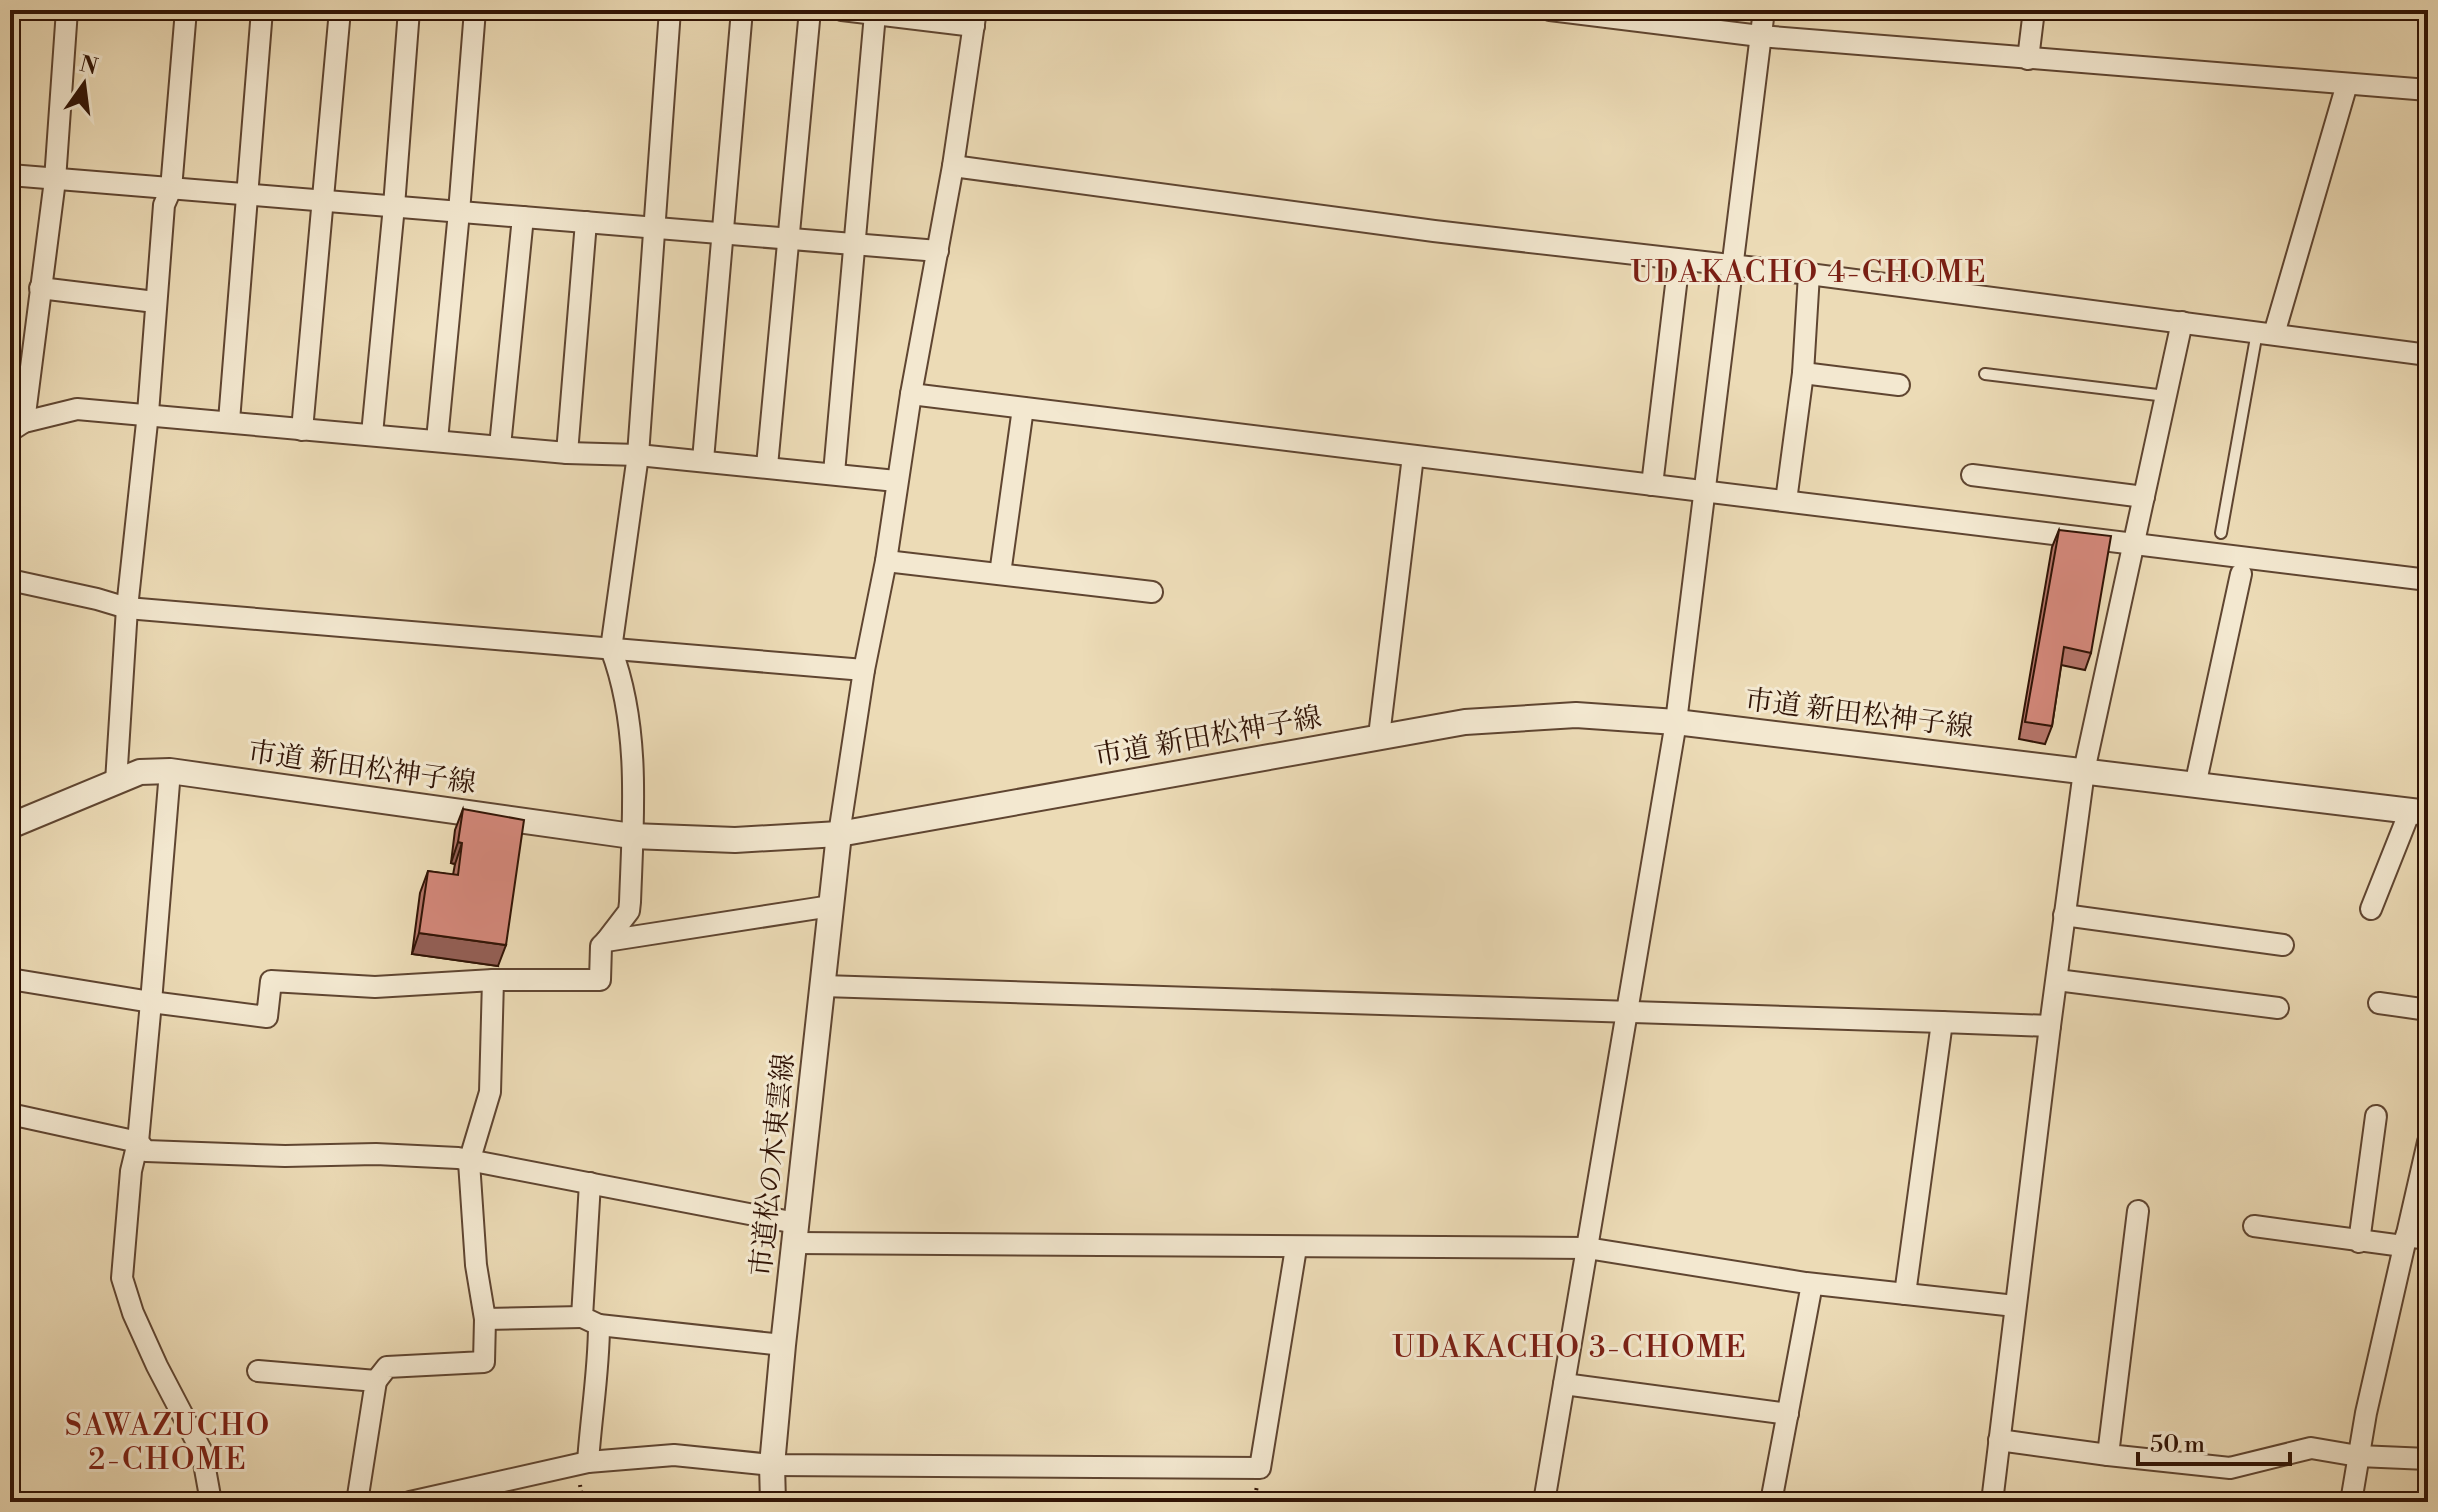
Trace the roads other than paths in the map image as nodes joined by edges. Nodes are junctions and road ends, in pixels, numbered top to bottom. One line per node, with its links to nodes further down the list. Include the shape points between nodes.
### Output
1 (67, 10): 23 (street)
2 (186, 10): 24 (street)
3 (262, 10): 25 (street)
4 (340, 10): 26 (street)
5 (409, 10): 27 (street)
6 (475, 10): 28 (street)
7 (670, 10): 31 (street)
8 (742, 10): 32 (street)
9 (810, 10): 33 (street)
10 (842, 10): 14 (street)
11 (1550, 10): 17 (street)
12 (1764, 10): 17 (street)
13 (2034, 10): 18 (street)
14 (875, 14): 15 (street); 34 (street)
15 (904, 14): 16 (street)
16 (975, 18): 21 (street)
17 (1760, 36): 18 (street); 37 (street)
18 (2028, 59): 19 (street)
19 (2347, 84): 20 (street); 42 (street)
20 (2428, 90)
21 (953, 166): 35 (street); 36 (street)
22 (10, 175): 23 (street)
23 (55, 180): 24 (street); 39 (street)
24 (171, 189): 25 (street); 40 (street, via 164,205)
25 (245, 195): 26 (street); 51 (street)
26 (323, 201): 27 (street); 53 (street)
27 (394, 206): 28 (street); 54 (street)
28 (459, 212): 29 (street); 55 (street)
29 (523, 217): 30 (street); 56 (street)
30 (586, 222): 31 (street); 57 (street)
31 (654, 227): 32 (street); 58 (street)
32 (723, 233): 33 (street); 60 (street)
33 (788, 238): 34 (street); 61 (street)
34 (855, 243): 35 (street); 62 (street)
35 (938, 251): 47 (street)
36 (1679, 260): 37 (street); 65 (street)
37 (1732, 266): 38 (street); 66 (street)
38 (1809, 274): 41 (street); 44 (street)
39 (40, 288): 40 (street); 52 (street)
40 (155, 302): 50 (street)
41 (2182, 322): 42 (street); 48 (street)
42 (2266, 333): 43 (street); 69 (lane)
43 (2428, 355)
44 (1803, 373): 46 (street); 68 (street)
45 (1985, 374): 48 (lane)
46 (1899, 385)
47 (911, 394): 49 (street); 64 (street)
48 (2166, 396): 67 (street)
49 (1023, 408): 59 (street); 72 (street)
50 (148, 413): 51 (street); 52 (street, via 77,409); 77 (street)
51 (229, 421): 53 (street)
52 (17, 426)
53 (302, 430): 54 (street)
54 (372, 434): 55 (street)
55 (437, 440): 56 (street)
56 (500, 446): 57 (street)
57 (567, 453): 58 (street)
58 (638, 455): 60 (street); 78 (street)
59 (1413, 456): 65 (street); 81 (street)
60 (703, 460): 61 (street)
61 (767, 466): 62 (street)
62 (834, 473): 64 (street)
63 (1972, 475): 67 (street)
64 (896, 481): 71 (street)
65 (1652, 485): 66 (street)
66 (1705, 492): 68 (street); 80 (street)
67 (2144, 497): 70 (street)
68 (1786, 501): 70 (street)
69 (2221, 533)
70 (2134, 544): 75 (street); 83 (street)
71 (886, 561): 72 (street); 79 (street)
72 (1000, 574): 76 (street)
73 (2241, 574): 85 (street)
74 (10, 580): 77 (street)
75 (2428, 580)
76 (1152, 592)
77 (127, 608): 78 (street); 84 (street)
78 (611, 649): 79 (street); 89 (street, via 631,744)
79 (864, 670): 88 (street)
80 (1676, 722): 81 (street, 市道 新田松神子線, via 1576,715 1465,722); 83 (street, 市道 新田松神子線); 103 (street)
81 (1379, 736): 88 (street, 市道 新田松神子線)
82 (170, 771): 84 (street, 市道 新田松神子線, via 140,772); 89 (street, 市道 新田松神子線); 99 (street)
83 (2084, 771): 85 (street, 市道 新田松神子線); 92 (street)
84 (116, 782): 87 (street, 市道 新田松神子線)
85 (2195, 786): 86 (street, 市道 新田松神子線)
86 (2419, 812): 91 (street)
87 (10, 826)
88 (839, 834): 89 (street, 市道 新田松神子線, via 735,840); 90 (street, 市道松の木東雲線)
89 (632, 836): 93 (street, via 629,911)
90 (831, 906): 93 (street); 98 (street, 市道松の木東雲線)
91 (2371, 909)
92 (2064, 915): 94 (street); 97 (street)
93 (606, 941): 96 (street, via 601,946 600,980)
94 (2283, 945)
95 (10, 979): 99 (street)
96 (493, 980): 99 (street, via 375,987 271,981 267,1017); 110 (street, via 490,1092)
97 (2057, 980): 101 (street); 105 (street)
98 (823, 986): 103 (street); 114 (street, 市道松の木東雲線)
99 (151, 1002): 108 (street)
100 (2379, 1003): 102 (street)
101 (2278, 1008)
102 (2428, 1010)
103 (1627, 1011): 104 (street); 119 (street)
104 (1942, 1022): 105 (street); 121 (street)
105 (2050, 1026): 122 (street)
106 (10, 1114): 108 (street)
107 (2376, 1116): 117 (street)
108 (138, 1142): 110 (street, via 146,1151 376,1154); 136 (street, via 122,1278 157,1366 202,1452)
109 (2428, 1142): 116 (street)
110 (469, 1162): 111 (street); 123 (street)
111 (590, 1183): 114 (street); 124 (street)
112 (2138, 1211): 131 (street)
113 (2254, 1226): 117 (street)
114 (796, 1233): 118 (street); 125 (street, 市道松の木東雲線)
115 (2428, 1239): 116 (street)
116 (2404, 1241): 117 (street); 132 (street)
117 (2359, 1242)
118 (1296, 1248): 119 (street); 135 (street, via 1260,1468)
119 (1587, 1248): 120 (street); 128 (street)
120 (1812, 1284): 121 (street); 129 (street)
121 (1905, 1294): 122 (street)
122 (2015, 1306): 130 (street)
123 (485, 1319): 124 (street); 127 (street, via 484,1362 387,1367)
124 (591, 1321): 125 (street); 134 (street, via 599,1361)
125 (783, 1345): 135 (street, 市道松の木東雲線)
126 (258, 1371): 127 (street)
127 (376, 1381): 137 (street)
128 (1564, 1384): 129 (street); 140 (street)
129 (1788, 1414): 141 (street)
130 (1999, 1440): 131 (street); 142 (street)
131 (2108, 1455): 132 (street, via 2230,1468 2311,1448)
132 (2358, 1456): 133 (street); 143 (street)
133 (2428, 1459)
134 (588, 1462): 135 (street, via 674,1455); 138 (street)
135 (772, 1465): 139 (street, 市道松の木東雲線)
136 (211, 1502)
137 (357, 1502)
138 (410, 1502)
139 (773, 1502)
140 (1544, 1502)
141 (1771, 1502)
142 (1992, 1502)
143 (2351, 1502)

